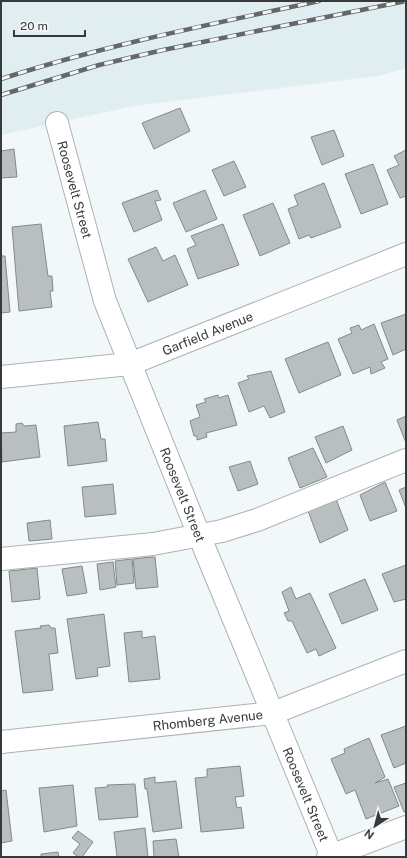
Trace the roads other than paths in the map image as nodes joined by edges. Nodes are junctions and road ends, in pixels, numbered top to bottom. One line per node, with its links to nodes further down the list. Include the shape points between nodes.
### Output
1 (57, 123): 3 (street, Roosevelt Street, via 105,301)
2 (406, 254): 3 (street, Garfield Avenue)
3 (130, 364): 4 (street, Garfield Avenue); 6 (street, Roosevelt Street)
4 (1, 377)
5 (406, 460): 6 (street, via 257,520)
6 (199, 535): 7 (street, via 153,544); 9 (street, Roosevelt Street)
7 (1, 559)
8 (406, 661): 9 (street, Rhomberg Avenue)
9 (273, 713): 10 (street, Rhomberg Avenue); 13 (street, Roosevelt Street)
10 (1, 742)
11 (406, 827): 13 (street)
12 (328, 857): 13 (street)
13 (332, 857)

